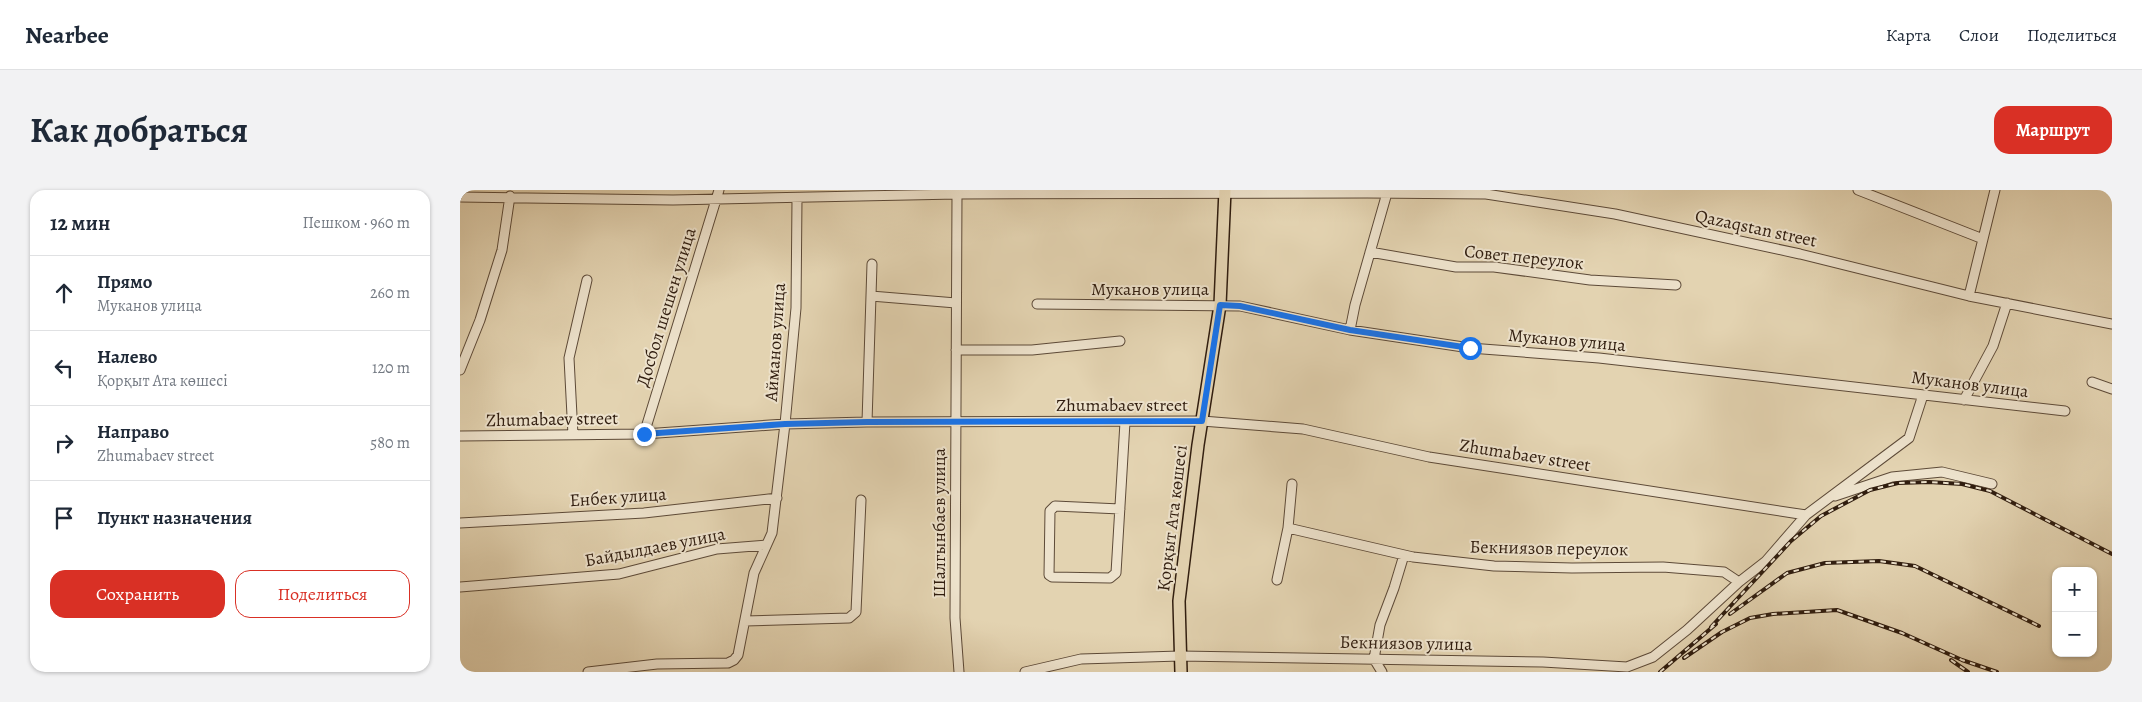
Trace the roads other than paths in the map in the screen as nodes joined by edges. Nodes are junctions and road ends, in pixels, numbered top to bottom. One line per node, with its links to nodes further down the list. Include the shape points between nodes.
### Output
1 (1858, 190): 10 (street)
2 (1995, 190): 10 (street)
3 (1225, 192): 4 (street, Qazaqstan street); 5 (street, Qazaqstan street); 20 (main road, Қорқыт Ата көшесі)
4 (1387, 193): 11 (street); 16 (street, Qazaqstan street, via 1486,194 1615,214 1800,254)
5 (956, 194): 9 (street, Qazaqstan street); 17 (street, Шалгынбаев улица)
6 (718, 195): 7 (street, Qazaqstan street); 9 (street, Qazaqstan street); 36 (street, Досбол шешен улица)
7 (510, 196): 8 (street, Qazaqstan street); 25 (street, via 502,250)
8 (460, 197)
9 (797, 199): 35 (street, Айманов улица, via 796,308)
10 (1983, 239): 16 (street)
11 (1370, 252): 14 (street, Совет переулок, via 1456,267 1494,267 1590,280); 22 (street)
12 (872, 264): 15 (street)
13 (587, 280): 37 (street, via 569,358)
14 (1676, 285)
15 (871, 296): 17 (street); 32 (street)
16 (1969, 296): 18 (street, Qazaqstan street)
17 (956, 303): 24 (street, Шалгынбаев улица)
18 (2007, 303): 21 (street, Qazaqstan street); 29 (street, via 1993,346)
19 (1037, 304): 20 (street, Муканов улица)
20 (1220, 305): 22 (street, Муканов улица, via 1240,306); 31 (main road, Қорқыт Ата көшесі)
21 (2112, 324)
22 (1350, 330): 28 (street, Муканов улица, via 1470,348 1609,359)
23 (1120, 341): 24 (street, via 1032,350)
24 (956, 350): 33 (street, Шалгынбаев улица)
25 (460, 370)
26 (2092, 382): 27 (street)
27 (2112, 389)
28 (1923, 395): 29 (street, Муканов улица); 42 (street, Бекниязов улица, via 1909,438)
29 (1964, 400): 30 (street, Муканов улица)
30 (2065, 411)
31 (1202, 421): 34 (street, Zhumabaev street); 45 (street, Zhumabaev street, via 1303,429 1429,457); 54 (main road, Қорқыт Ата көшесі, via 1179,601)
32 (867, 422): 33 (street, Zhumabaev street); 35 (street, Zhumabaev street)
33 (956, 422): 34 (street, Zhumabaev street); 58 (street, Шалгынбаев улица, via 955,618)
34 (1124, 422): 44 (street)
35 (785, 424): 36 (street, Zhumabaev street); 41 (street, Айманов улица)
36 (644, 434): 37 (street, Zhumabaev street)
37 (573, 435): 38 (street, Zhumabaev street)
38 (460, 436)
39 (1292, 484): 47 (street)
40 (1992, 484): 42 (street, via 1942,472 1892,477)
41 (777, 498): 46 (street, Енбек улица, via 644,514); 48 (street, Айманов улица, via 772,533)
42 (1828, 499): 45 (street, Бекниязов улица)
43 (860, 500): 53 (street, via 856,612 853,616)
44 (1120, 509): 44 (street, via 1114,576 1049,575 1052,507)
45 (1806, 515): 51 (street, Бекниязов улица, via 1766,561)
46 (460, 524)
47 (1288, 528): 49 (street, Бекниязов переулок); 50 (street)
48 (766, 545): 52 (street, Байдылдаев улица, via 717,549 618,574); 53 (street, Айманов улица, via 754,573)
49 (1404, 555): 51 (street, Бекниязов переулок, via 1494,566 1663,567 1724,572); 55 (street, via 1380,624)
50 (1277, 580)
51 (1739, 582): 55 (street, Бекниязов улица, via 1653,658 1627,667)
52 (460, 587)
53 (745, 621): 56 (street, Айманов улица, via 734,660)
54 (1180, 656): 55 (street, Бекниязов улица); 59 (street, Бекниязов улица, via 1081,659); 60 (main road, Қорқыт Ата көшесі)
55 (1374, 659): 61 (street)
56 (700, 668): 57 (street, via 656,664)
57 (588, 672)
58 (959, 672)
59 (1025, 672)
60 (1181, 672)
61 (1382, 672)

